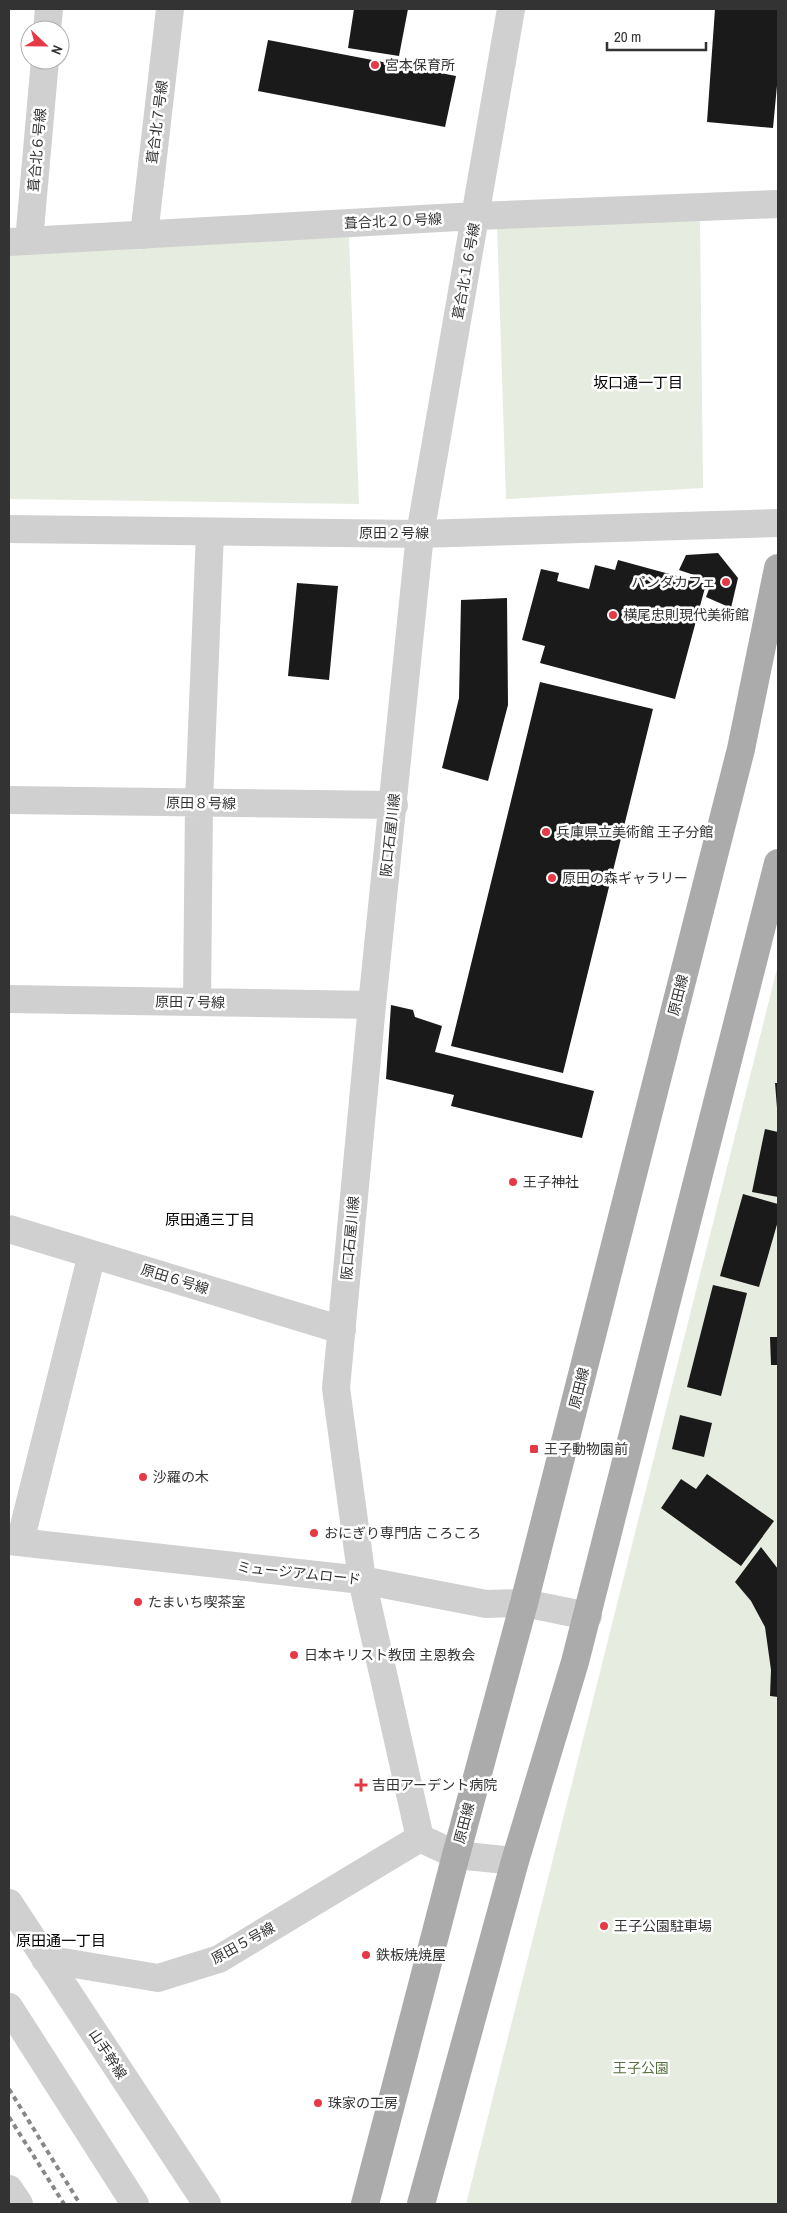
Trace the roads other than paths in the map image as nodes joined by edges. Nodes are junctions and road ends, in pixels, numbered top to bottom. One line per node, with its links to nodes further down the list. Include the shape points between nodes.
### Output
1 (170, 9): 6 (street, 葺合北７号線)
2 (511, 9): 5 (street, 葺合北１６号線)
3 (44, 70): 7 (street, 葺合北６号線)
4 (778, 204): 5 (street, 葺合北２０号線)
5 (476, 216): 6 (street, 葺合北２０号線); 11 (street, 葺合北１６号線)
6 (144, 235): 7 (street, 葺合北２０号線)
7 (19, 241)
8 (778, 523): 11 (street, 原田２号線)
9 (9, 530): 10 (street, 原田２号線)
10 (210, 532): 11 (street, 原田２号線); 14 (street)
11 (420, 534): 15 (street, 阪口石屋川線)
12 (778, 568): 25 (main road, 原田線, via 739,759)
13 (9, 800): 14 (street, 原田８号線)
14 (199, 802): 15 (street, 原田８号線); 18 (street)
15 (394, 805): 19 (street, 阪口石屋川線)
16 (778, 864): 26 (main road)
17 (9, 999): 18 (street, 原田７号線)
18 (197, 1002): 19 (street, 原田７号線)
19 (372, 1005): 22 (street, 阪口石屋川線)
20 (9, 1229): 21 (street, 原田６号線)
21 (92, 1254): 22 (street, 原田６号線); 23 (street)
22 (342, 1330): 24 (street, 阪口石屋川線, via 336,1388)
23 (15, 1542): 24 (street, ミュージアムロード)
24 (362, 1580): 25 (street, ミュージアムロード, via 486,1604); 27 (street, 阪口石屋川線)
25 (524, 1603): 26 (street, ミュージアムロード); 28 (main road, 原田線)
26 (588, 1616): 29 (main road)
27 (420, 1838): 28 (street); 31 (street, 原田５号線, via 219,1959 158,1978)
28 (456, 1855): 29 (street); 37 (main road, 原田線)
29 (515, 1861): 38 (main road)
30 (9, 1903): 31 (street, 山手幹線)
31 (46, 1959): 36 (street, 山手幹線)
32 (9, 2007): 35 (street)
33 (9, 2189): 34 (street)
34 (19, 2204)
35 (135, 2204)
36 (206, 2204)
37 (365, 2204)
38 (422, 2204)

